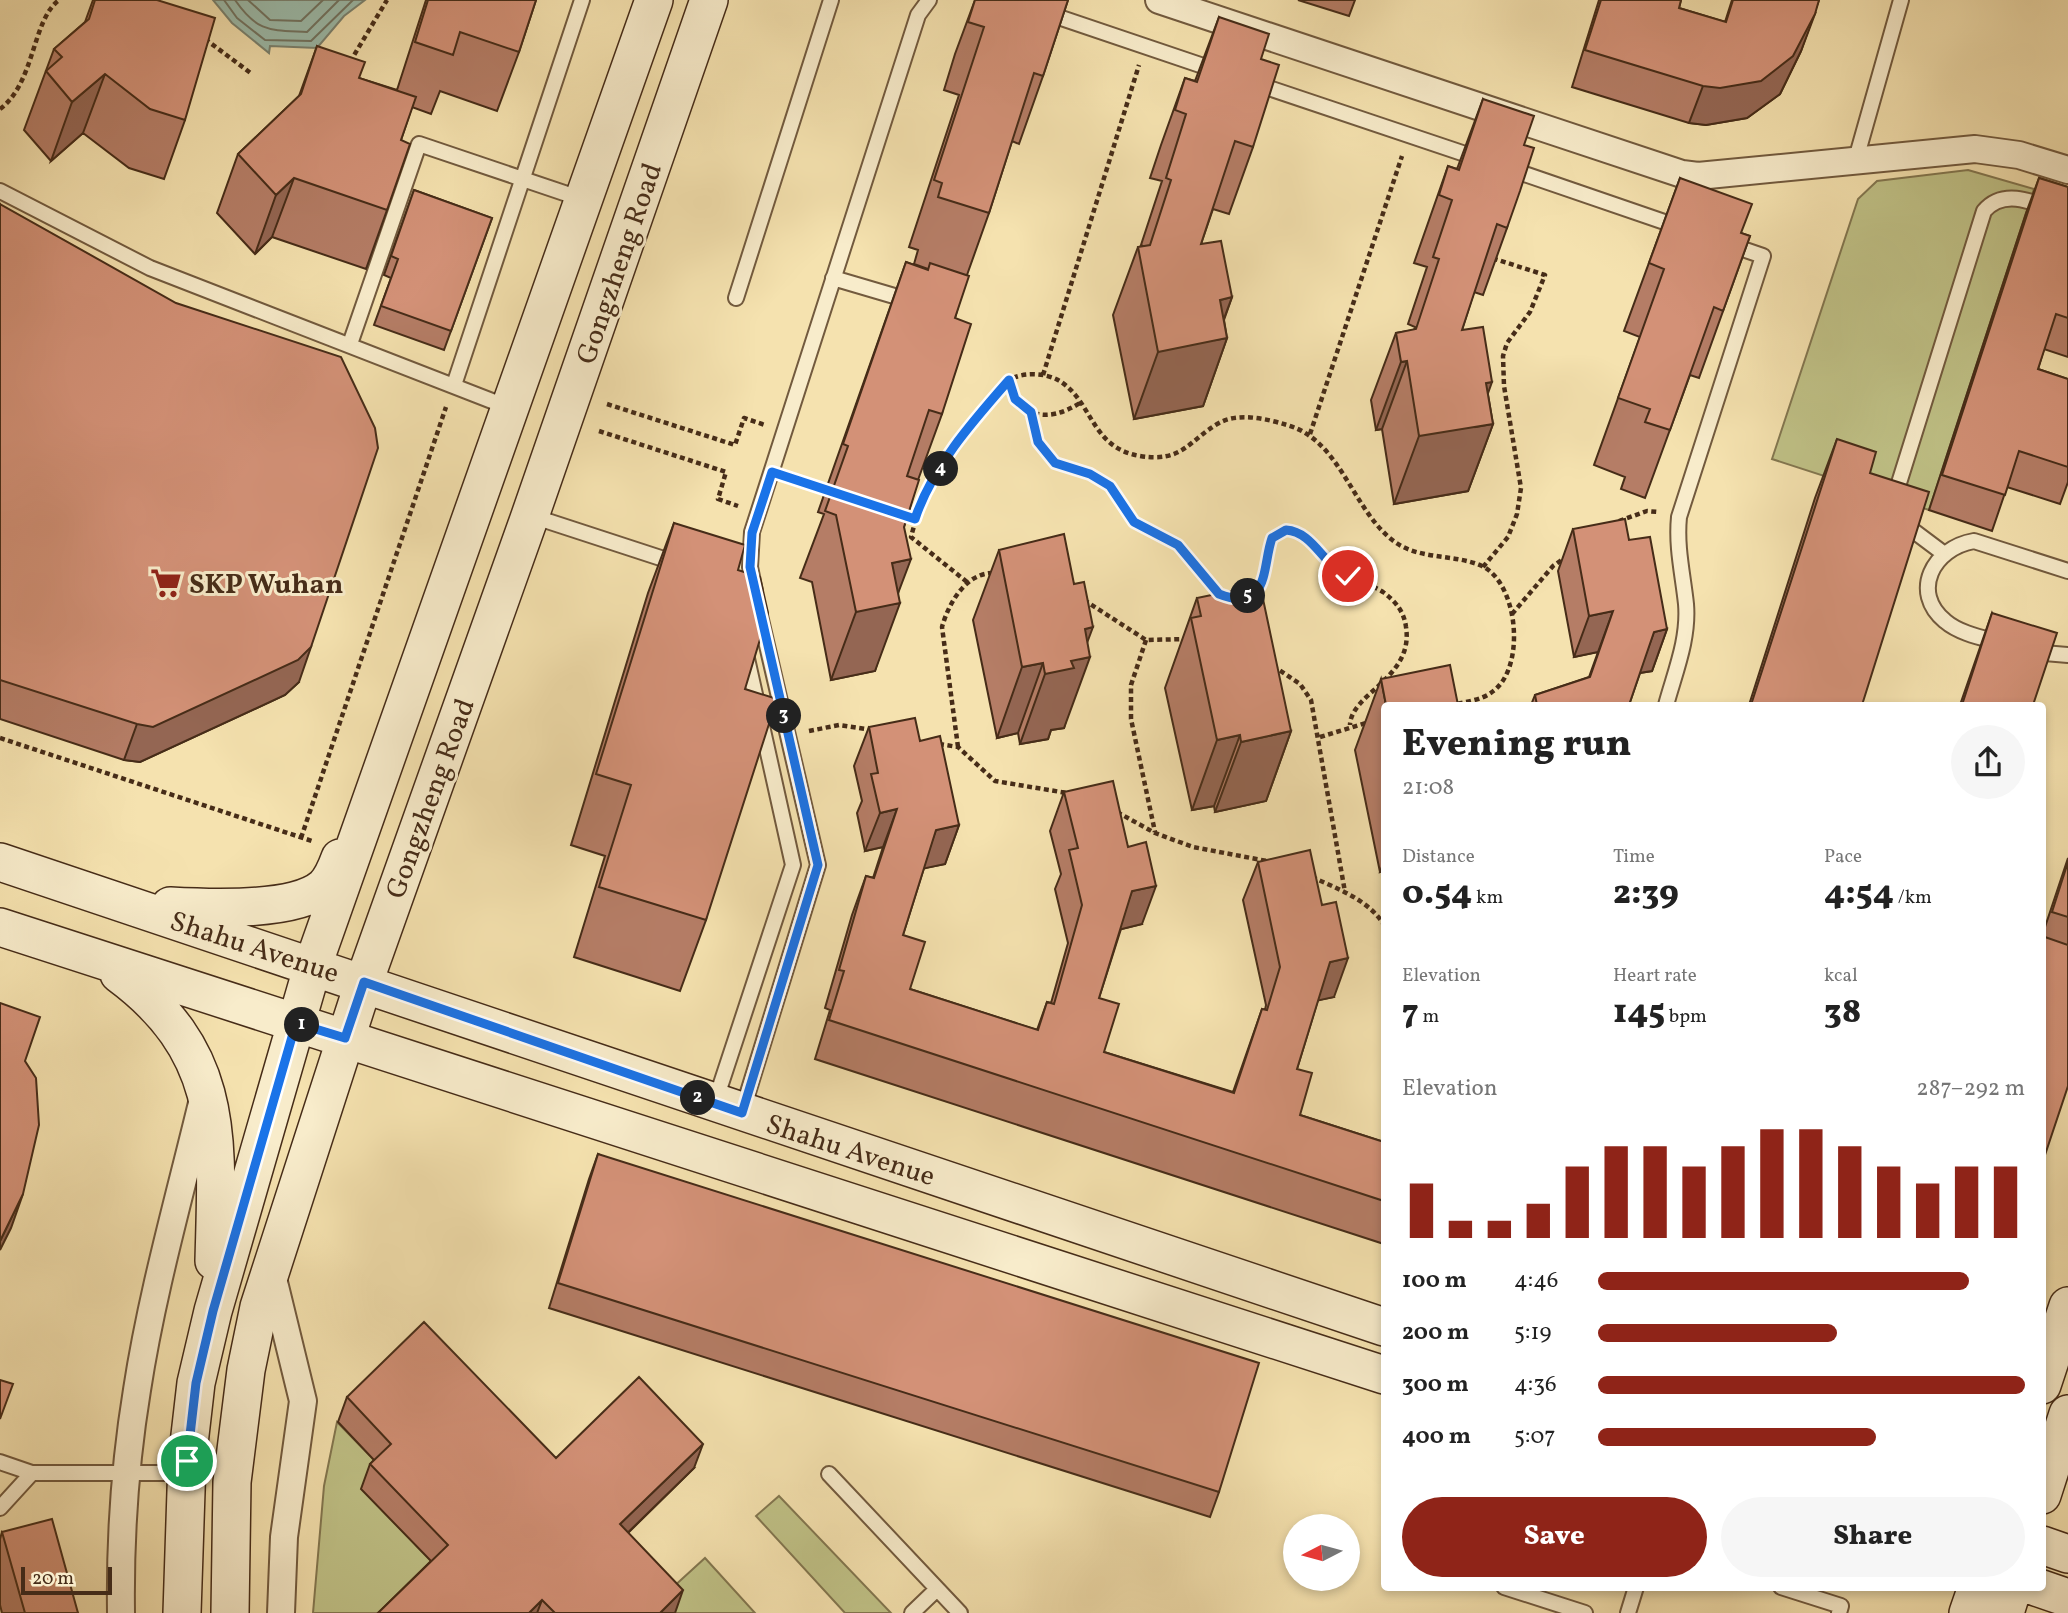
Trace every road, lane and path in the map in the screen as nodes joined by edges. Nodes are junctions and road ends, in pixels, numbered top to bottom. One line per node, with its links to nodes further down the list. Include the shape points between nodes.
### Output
1 (59, 0): 15 (path, via 27,72 11,101)
2 (387, 0): 13 (path)
3 (582, 0): 19 (lane)
4 (654, 0): 21 (main road, Gongzheng Road)
5 (709, 0): 40 (main road, Gongzheng Road)
6 (831, 0): 25 (lane)
7 (929, 0): 24 (lane, via 918,15)
8 (1009, 0): 12 (lane)
9 (1159, 0): 17 (street, via 1682,174)
10 (1901, 0): 17 (lane)
11 (200, 36): 14 (path)
12 (1145, 46): 16 (lane); 28 (path)
13 (345, 69)
14 (252, 74)
15 (0, 109)
16 (1409, 135): 36 (path); 41 (lane, via 1763,256)
17 (1856, 159): 18 (street, via 1986,149)
18 (2068, 170)
19 (523, 179): 21 (lane); 27 (lane, via 419,144); 30 (lane)
20 (0, 191): 27 (lane, via 150,268)
21 (584, 199): 33 (main road, Gongzheng Road)
22 (2068, 215): 44 (lane, via 2008,198 1992,202 1984,211 1889,513)
23 (1495, 258): 46 (path, via 1545,275 1530,312 1503,356 1521,488 1508,537)
24 (833, 278): 26 (lane); 37 (lane)
25 (736, 298)
26 (901, 298)
27 (350, 344): 30 (lane)
28 (1043, 375): 29 (path); 31 (path, via 1058,380)
29 (1009, 380): 34 (path, via 1015,399); 42 (path, via 955,446)
30 (454, 385): 33 (lane); 72 (path)
31 (1080, 403): 34 (path, via 1053,414); 36 (path, via 1109,442 1128,454 1148,457 1191,447 1217,424 1238,418 1270,421)
32 (607, 404): 37 (path, via 735,445 744,418 765,425 757,452)
33 (510, 408): 68 (main road, Gongzheng Road)
34 (1031, 412): 61 (path, via 1038,442 1055,463 1110,486 1134,522 1178,545 1219,594 1241,597 1256,591 1265,580 1272,538 1286,530 1303,535 1337,572 1382,592 1398,606 1407,629 1403,655 1354,711)
35 (598, 431): 37 (path, via 726,472 718,499 738,506 748,479)
36 (1310, 434): 46 (path, via 1392,540 1424,554)
37 (772, 472): 38 (path); 65 (lane, via 752,533 750,567)
38 (837, 494)
39 (904, 515): 42 (path)
40 (530, 516): 47 (lane); 83 (main road, Gongzheng Road)
41 (1679, 517): 43 (path, via 1647,511); 59 (lane, via 1686,624)
42 (915, 519): 50 (path, via 911,537)
43 (1608, 526)
44 (1943, 553): 48 (lane, via 1973,541); 56 (lane, via 1928,587 1934,607 1947,624 2027,651)
45 (1570, 554): 52 (path, via 1553,566)
46 (1483, 567): 52 (path, via 1496,581)
47 (690, 570)
48 (2068, 571)
49 (1003, 574): 50 (path, via 982,573)
50 (967, 582): 67 (path, via 945,617 942,636)
51 (1073, 594): 54 (path)
52 (1511, 614): 58 (path, via 1514,653 1507,675 1493,692)
53 (1190, 639): 54 (path)
54 (1146, 640): 71 (path, via 1131,685 1131,719)
55 (744, 644): 87 (lane, via 793,865)
56 (2068, 654)
57 (1262, 660): 63 (path, via 1291,676 1306,691)
58 (1461, 702)
59 (1667, 702)
60 (1373, 721): 61 (path)
61 (1350, 725): 63 (path)
62 (877, 731): 65 (path, via 832,725)
63 (1320, 737): 77 (path)
64 (0, 738): 72 (path)
65 (789, 739): 87 (lane, via 818,865)
66 (931, 742): 67 (path)
67 (958, 747): 69 (path, via 995,781)
68 (387, 754): 78 (main road, via 375,765 333,875 316,892 289,900 220,907); 82 (main road, Gongzheng Road)
69 (1073, 795)
70 (1109, 808): 71 (path)
71 (1155, 833): 75 (path, via 1193,847)
72 (301, 838): 73 (path)
73 (318, 843)
74 (0, 862): 78 (main road, Shahu Avenue)
75 (1280, 865)
76 (1302, 873): 77 (path)
77 (1345, 892): 79 (path)
78 (118, 901): 82 (main road, Shahu Avenue)
79 (1381, 920)
80 (0, 927): 81 (main road, Shahu Avenue)
81 (99, 959): 84 (main road, Shahu Avenue); 86 (main road, via 152,999 189,1045)
82 (313, 965): 83 (main road, Shahu Avenue); 84 (main road, Gongzheng Road)
83 (364, 982): 85 (main road, Gongzheng Road); 87 (main road, Shahu Avenue)
84 (296, 1023): 85 (main road, Shahu Avenue); 90 (main road, Gongzheng Road)
85 (345, 1038): 88 (main road, Gongzheng Road); 93 (main road, Shahu Avenue)
86 (206, 1087): 90 (main road, via 217,1160); 97 (street, via 151,1315 136,1391)
87 (728, 1108): 91 (main road, Shahu Avenue)
88 (271, 1269): 114 (main road, Gongzheng Road, via 254,1332 239,1420 232,1482); 115 (street, via 303,1401 284,1538)
89 (2068, 1306): 92 (main road)
90 (213, 1311): 98 (main road, Gongzheng Road, via 196,1383)
91 (1381, 1326)
92 (2046, 1373)
93 (1381, 1374)
94 (2068, 1414): 100 (main road)
95 (0, 1462): 96 (lane)
96 (32, 1473): 97 (lane); 101 (lane)
97 (128, 1473): 98 (lane); 112 (street)
98 (186, 1474): 113 (main road, Gongzheng Road)
99 (829, 1474): 104 (lane)
100 (2046, 1483)
101 (0, 1508)
102 (2046, 1546): 103 (main road)
103 (2068, 1554)
104 (937, 1589): 116 (lane); 117 (lane)
105 (2046, 1590): 111 (main road)
106 (1516, 1591): 118 (lane)
107 (1635, 1591): 119 (lane)
108 (1794, 1591): 120 (lane, via 1841,1606)
109 (1976, 1591): 121 (main road)
110 (2012, 1591): 122 (main road)
111 (2068, 1598)
112 (121, 1613)
113 (181, 1613)
114 (230, 1613)
115 (281, 1613)
116 (912, 1613)
117 (960, 1613)
118 (1585, 1613)
119 (1628, 1613)
120 (1839, 1613)
121 (1968, 1613)
122 (2005, 1613)

